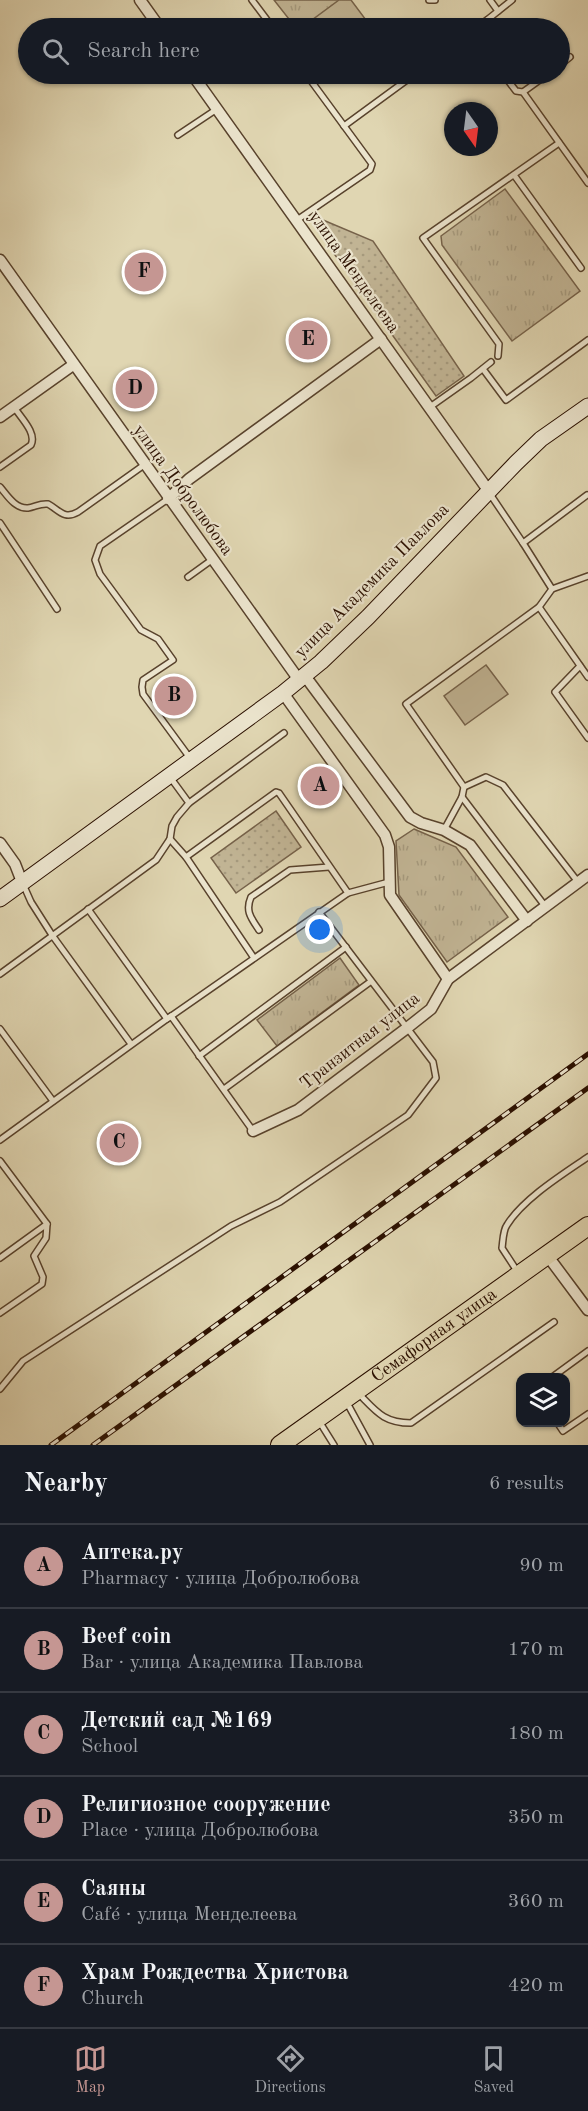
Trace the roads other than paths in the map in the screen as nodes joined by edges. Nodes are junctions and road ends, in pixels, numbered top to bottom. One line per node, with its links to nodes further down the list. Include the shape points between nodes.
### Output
1 (140, 0): 8 (street)
2 (252, 0): 9 (lane)
3 (429, 0): 4 (lane)
4 (435, 0)
5 (490, 0): 7 (lane)
6 (512, 0): 7 (lane)
7 (498, 10): 10 (lane)
8 (153, 18)
9 (266, 18)
10 (489, 18)
11 (199, 84): 17 (street, улица Менделеева)
12 (313, 84): 18 (lane)
13 (401, 84): 18 (lane)
14 (511, 84): 16 (lane)
15 (534, 84): 16 (lane)
16 (523, 92): 20 (lane)
17 (217, 109): 19 (lane); 23 (street, улица Менделеева)
18 (344, 126): 23 (lane, via 372,164 370,170)
19 (178, 135)
20 (559, 142): 21 (lane); 22 (lane)
21 (514, 175): 25 (lane); 28 (lane, via 423,238 499,344)
22 (588, 183)
23 (297, 220): 26 (street, улица Менделеева)
24 (0, 260): 30 (street, улица Добролюбова)
25 (581, 267)
26 (381, 339): 34 (street, улица Менделеева); 41 (street, via 189,478)
27 (588, 340): 31 (lane, via 506,400)
28 (498, 356)
29 (491, 362): 31 (lane)
30 (73, 364): 33 (street); 36 (street, улица Добролюбова)
31 (483, 369): 34 (lane)
32 (588, 406): 39 (main road, улица Академика Павлова, via 541,439)
33 (14, 407): 35 (street); 37 (lane, via 34,440)
34 (429, 408): 39 (street, улица Менделеева)
35 (0, 417)
36 (144, 465): 38 (lane, via 69,516 48,504 19,506); 41 (street, улица Добролюбова)
37 (0, 467)
38 (0, 487)
39 (488, 490): 43 (lane); 52 (main road, улица Академика Павлова, via 368,617)
40 (587, 495): 43 (lane)
41 (168, 499): 44 (street, улица Добролюбова); 56 (lane, via 100,546 95,560 100,574 141,630 158,639 173,660 143,680 142,687)
42 (0, 523): 49 (lane)
43 (523, 543): 47 (lane)
44 (213, 559): 46 (lane); 52 (street, улица Добролюбова)
45 (588, 576): 47 (lane)
46 (188, 577)
47 (552, 589): 48 (lane)
48 (539, 608): 50 (lane); 58 (lane, via 406,704)
49 (57, 609)
50 (580, 666): 51 (lane); 55 (lane, via 555,692)
51 (588, 677)
52 (302, 678): 53 (main road, улица Академика Павлова); 61 (street, улица Добролюбова, via 410,817)
53 (283, 693): 56 (main road, улица Академика Павлова); 68 (street, via 385,835)
54 (284, 733): 60 (lane)
55 (588, 738)
56 (191, 759): 57 (main road, улица Академика Павлова)
57 (169, 775): 60 (lane); 67 (main road, улица Академика Павлова)
58 (464, 787): 59 (lane); 69 (lane, via 486,777 503,785)
59 (462, 797): 61 (lane); 72 (lane)
60 (189, 803): 62 (lane, via 172,826)
61 (444, 830): 75 (street, улица Добролюбова, via 470,845)
62 (170, 839): 64 (lane); 73 (lane, via 156,860)
63 (0, 843): 67 (street)
64 (186, 857): 65 (lane, via 276,792); 79 (lane)
65 (329, 867): 70 (lane); 76 (lane, via 290,870 251,897 248,913)
66 (588, 875): 69 (street, Транзитная улица)
67 (22, 882): 71 (main road, улица Академика Павлова); 77 (lane)
68 (389, 882): 70 (lane); 81 (street, via 390,895)
69 (578, 882): 72 (street, Транзитная улица)
70 (348, 893): 74 (lane)
71 (0, 899)
72 (544, 906): 75 (street, Транзитная улица)
73 (88, 909): 77 (lane); 83 (lane)
74 (320, 912): 78 (lane); 79 (lane)
75 (527, 921): 81 (street, Транзитная улица)
76 (259, 930)
77 (52, 935): 80 (lane); 86 (lane)
78 (346, 947): 82 (lane); 87 (lane)
79 (254, 958): 83 (lane)
80 (0, 974)
81 (448, 979): 84 (street, Транзитная улица, via 431,1009)
82 (370, 981): 84 (lane); 88 (lane)
83 (169, 1018): 86 (lane); 87 (lane)
84 (407, 1028): 90 (street, Транзитная улица, via 298,1110); 104 (lane, via 433,1062 436,1078 408,1115 280,1202 231,1226 23,1361)
85 (0, 1029): 89 (lane)
86 (131, 1044): 89 (lane)
87 (199, 1056): 88 (lane)
88 (224, 1089): 90 (lane)
89 (53, 1101): 91 (lane)
90 (253, 1131)
91 (0, 1140)
92 (588, 1157): 98 (lane, via 530,1200 506,1226 502,1248)
93 (0, 1161): 94 (lane)
94 (47, 1224): 97 (lane); 100 (lane, via 46,1238 34,1256 42,1284)
95 (588, 1226): 96 (highway, Семафорная улица)
96 (547, 1255): 98 (highway, Семафорная улица); 99 (street)
97 (0, 1258)
98 (520, 1275): 105 (highway, Семафорная улица)
99 (588, 1310)
100 (0, 1313)
101 (554, 1322): 105 (lane, via 411,1423 382,1418)
102 (588, 1351): 103 (lane)
103 (557, 1373)
104 (0, 1389)
105 (351, 1395): 107 (highway, Семафорная улица); 111 (lane)
106 (588, 1414): 108 (lane)
107 (318, 1418): 109 (highway, Семафорная улица); 110 (lane)
108 (570, 1426)
109 (280, 1445)
110 (334, 1445)
111 (370, 1445)

